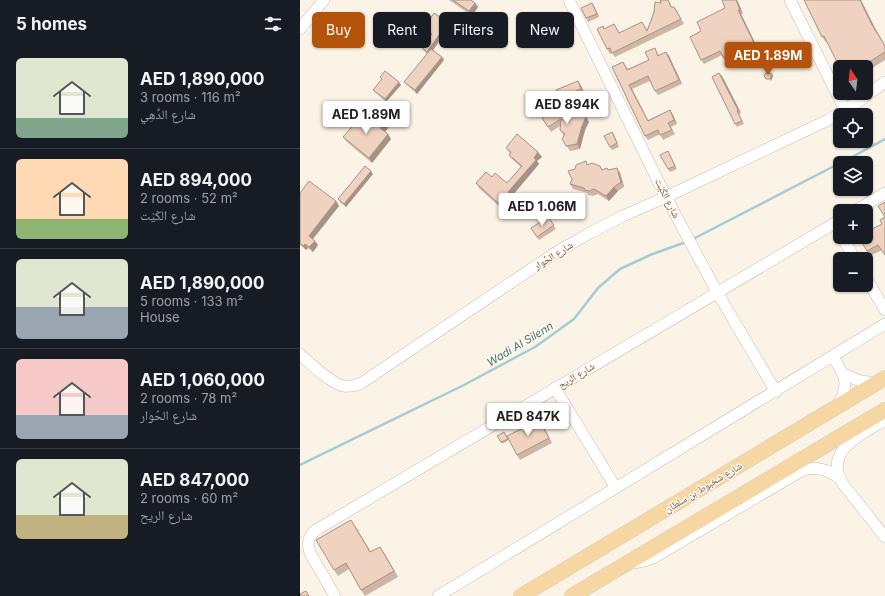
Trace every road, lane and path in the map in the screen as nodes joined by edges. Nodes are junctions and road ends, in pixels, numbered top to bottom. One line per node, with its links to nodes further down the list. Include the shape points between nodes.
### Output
1 (324, 0): 4 (street)
2 (569, 0): 10 (street, شارع الكَيْت)
3 (790, 0): 6 (street)
4 (300, 29)
5 (885, 82): 7 (street, شارع الحُوار)
6 (844, 108)
7 (848, 108)
8 (833, 116): 10 (street, شارع الحُوار)
9 (885, 193): 11 (street)
10 (666, 197): 14 (street, شارع الكَيْت); 17 (street, شارع الحُوار, via 623,216 555,253 360,384 343,386 335,383)
11 (866, 204)
12 (833, 223): 14 (street, شارع الريح)
13 (873, 290): 15 (street)
14 (717, 292): 21 (street, شارع الريح); 22 (street, شارع الكَيْت)
15 (885, 310)
16 (885, 324): 18 (street)
17 (300, 354)
18 (833, 357): 19 (street); 22 (street)
19 (844, 374): 20 (street, via 860,381); 23 (street, via 844,392)
20 (881, 381): 23 (main road, شارع شخبوط بن سلطان)
21 (555, 388): 27 (street); 30 (street, شارع الريح, via 316,530 308,540 308,547)
22 (776, 392): 27 (street)
23 (837, 407): 32 (main road, شارع شخبوط بن سلطان)
24 (885, 410): 29 (main road)
25 (885, 420): 26 (street, via 854,438 845,447 838,465)
26 (839, 478): 28 (street); 29 (street, via 824,469 808,468 655,557)
27 (616, 488): 31 (street)
28 (885, 537)
29 (628, 563): 33 (main road)
30 (335, 596)
31 (438, 596)
32 (521, 596)
33 (572, 596)

